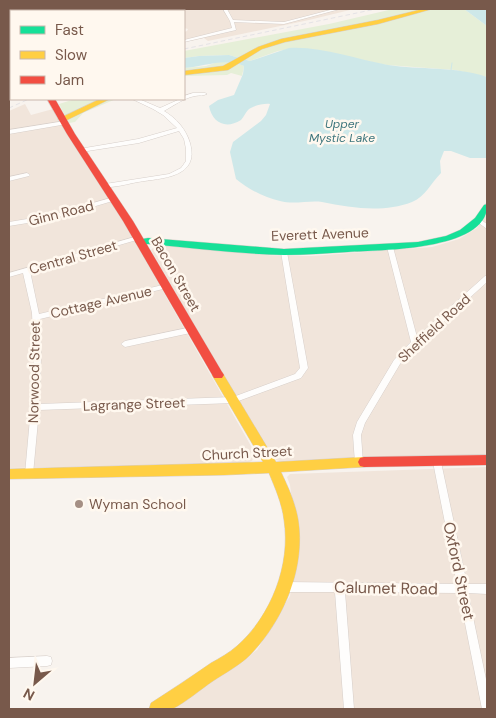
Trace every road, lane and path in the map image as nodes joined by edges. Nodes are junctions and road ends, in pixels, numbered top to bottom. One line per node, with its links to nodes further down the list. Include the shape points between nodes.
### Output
1 (225, 9): 4 (street)
2 (338, 9): 4 (street, via 282,24)
3 (429, 9): 8 (street, via 283,40 216,70)
4 (232, 21): 5 (street, via 233,30)
5 (185, 41)
6 (9, 45): 7 (street)
7 (10, 51)
8 (185, 73)
9 (205, 94): 10 (street)
10 (185, 97)
11 (104, 100): 15 (street)
12 (137, 100): 17 (street)
13 (179, 100): 17 (street)
14 (53, 102): 16 (street, via 65,109); 18 (street, Bacon Street)
15 (95, 104): 16 (street); 18 (street)
16 (79, 109): 18 (street)
17 (161, 110): 19 (street)
18 (62, 119): 20 (street); 21 (street, Bacon Street)
19 (181, 128): 21 (street, via 138,141); 24 (street, via 190,156 183,169 162,177)
20 (9, 132)
21 (81, 150): 24 (street, Bacon Street)
22 (27, 175): 23 (street)
23 (9, 180)
24 (105, 186): 25 (street, Bacon Street)
25 (114, 199): 27 (street, Ginn Road, via 52,217); 29 (street, Bacon Street)
26 (487, 207): 28 (street, Everett Avenue)
27 (9, 224)
28 (483, 224): 30 (street, Everett Avenue, via 449,238)
29 (139, 240): 31 (street, Everett Avenue); 32 (street, Central Street); 35 (street, Bacon Street)
30 (390, 247): 31 (street, Everett Avenue); 38 (street)
31 (284, 252): 40 (street, Lagrange Street, via 304,368 298,376)
32 (26, 270): 33 (street, Central Street); 36 (street, Norwood Street)
33 (9, 275)
34 (487, 278): 38 (street, Sheffield Road)
35 (167, 286): 36 (street, Cottage Avenue); 37 (street, Bacon Street)
36 (36, 317): 41 (street, Norwood Street)
37 (192, 330): 39 (street); 40 (street, Bacon Street)
38 (414, 343): 44 (street, Sheffield Road, via 397,362 361,422 357,435)
39 (125, 344)
40 (233, 400): 41 (street, Lagrange Street); 45 (street, Bacon Street)
41 (36, 407): 47 (street, Norwood Street)
42 (487, 460): 43 (street, Church Street)
43 (437, 462): 44 (street, Church Street); 50 (street, Oxford Street)
44 (359, 463): 45 (street, Church Street)
45 (272, 467): 47 (street, Church Street); 48 (street, Bacon Street, via 291,520 292,542)
46 (9, 474): 47 (street, Church Street)
47 (29, 474)
48 (284, 587): 49 (street, Calumet Road); 54 (street, Bacon Street, via 279,601 244,650)
49 (340, 588): 50 (street, Calumet Road); 55 (street)
50 (463, 589): 51 (street, Calumet Road); 56 (street, Oxford Street)
51 (487, 589)
52 (47, 661): 53 (street)
53 (9, 663)
54 (157, 709)
55 (349, 709)
56 (487, 709)

